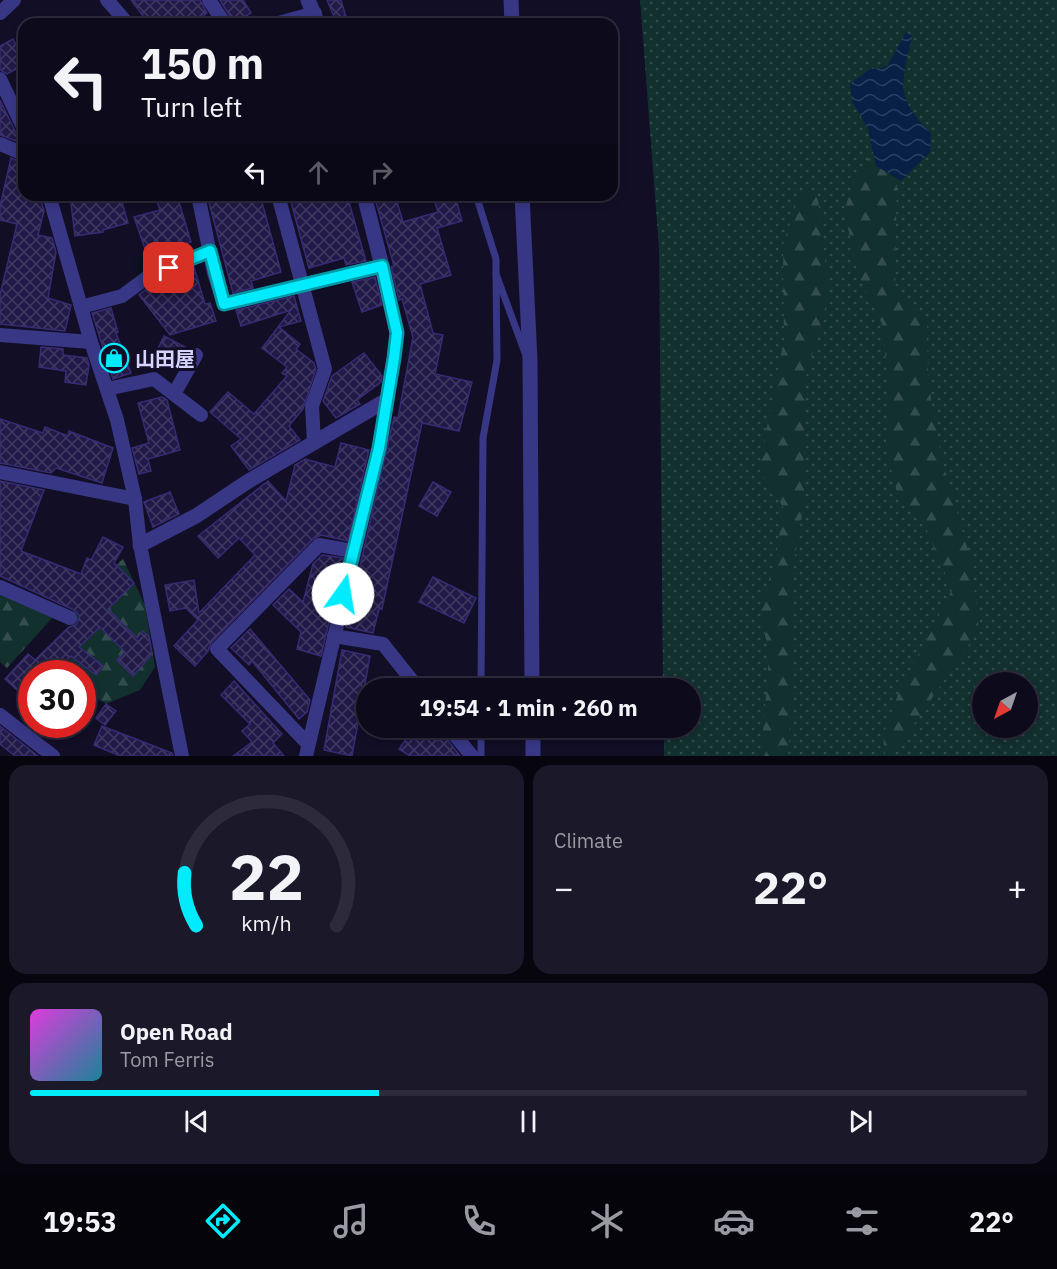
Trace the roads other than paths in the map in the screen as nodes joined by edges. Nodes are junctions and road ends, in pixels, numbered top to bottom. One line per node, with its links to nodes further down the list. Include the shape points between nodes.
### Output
1 (14, 0): 6 (street)
2 (107, 0): 7 (street)
3 (209, 0): 8 (street)
4 (511, 0): 10 (street)
5 (314, 12): 9 (street)
6 (0, 13)
7 (123, 18)
8 (221, 18)
9 (294, 18)
10 (512, 18)
11 (0, 80): 12 (street)
12 (18, 117)
13 (0, 144): 14 (street)
14 (18, 152)
15 (51, 201): 25 (street)
16 (199, 201): 21 (street)
17 (280, 201): 24 (street)
18 (366, 201): 22 (street)
19 (478, 201): 23 (lane, via 496,259)
20 (522, 201): 29 (street)
21 (210, 251): 24 (street, via 224,304); 25 (street, via 149,276 122,296)
22 (382, 266): 24 (street); 32 (street, via 397,333)
23 (496, 274): 29 (lane, via 519,342); 43 (lane, via 497,360 483,438)
24 (304, 286): 34 (street, via 325,369 312,406)
25 (81, 307): 27 (street)
26 (0, 335): 27 (street)
27 (91, 342): 30 (street)
28 (196, 355): 31 (street)
29 (530, 360): 44 (street)
30 (107, 389): 31 (street, via 154,379); 36 (street)
31 (174, 394): 33 (street)
32 (385, 401): 34 (street); 38 (street, via 379,448)
33 (201, 415)
34 (314, 443): 37 (street, via 196,516)
35 (0, 472): 36 (street)
36 (135, 499): 37 (street)
37 (140, 545): 51 (street)
38 (353, 551): 41 (street); 49 (street, via 319,545 217,649)
39 (0, 587): 40 (street)
40 (70, 618)
41 (334, 636): 42 (street, via 383,644); 49 (street)
42 (410, 678)
43 (481, 678)
44 (532, 678)
45 (0, 715): 50 (street)
46 (457, 738): 52 (street)
47 (481, 738): 53 (lane)
48 (533, 738): 54 (street)
49 (307, 750)
50 (53, 756)
51 (182, 756)
52 (472, 756)
53 (481, 756)
54 (532, 756)

